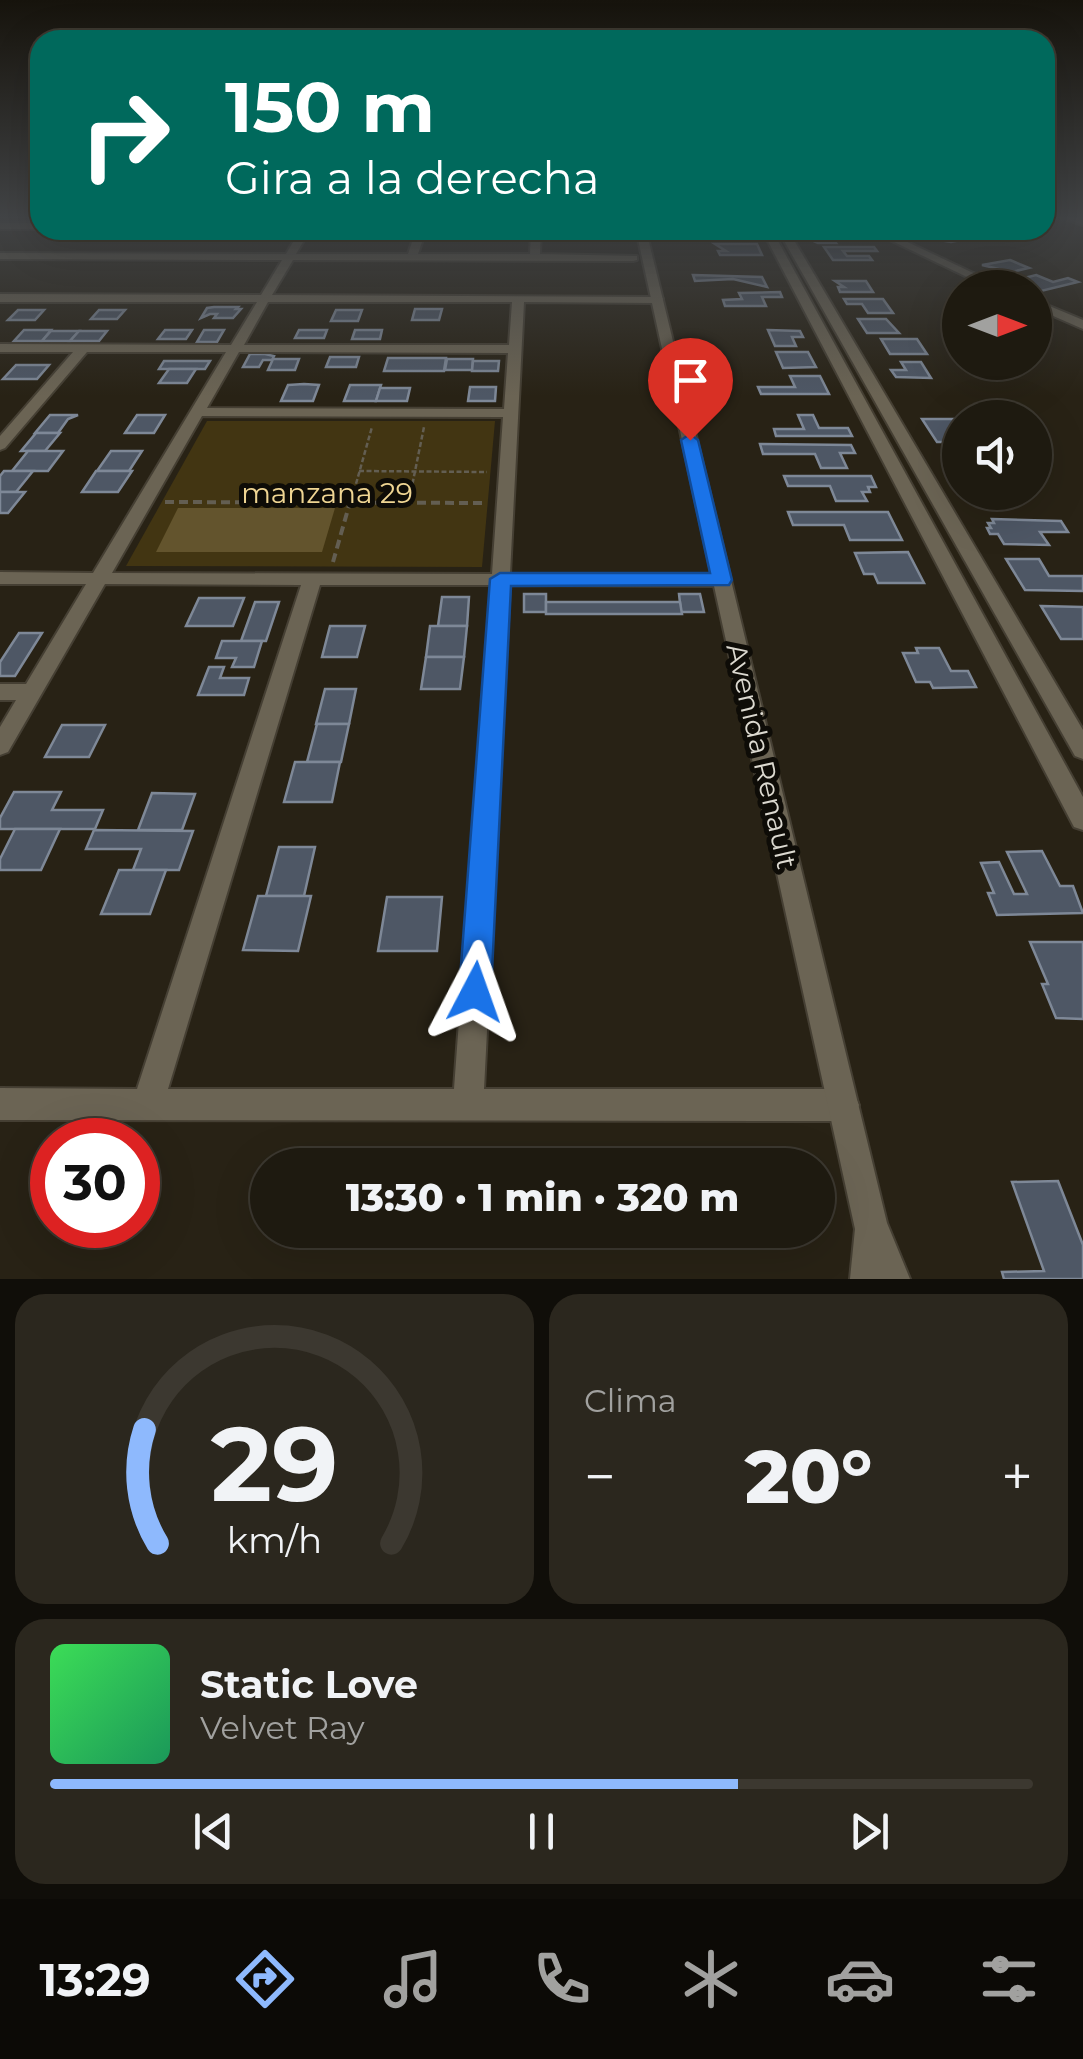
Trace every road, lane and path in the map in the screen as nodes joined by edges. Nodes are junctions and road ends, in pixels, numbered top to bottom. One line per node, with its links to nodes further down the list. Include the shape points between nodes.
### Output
1 (277, 277): 6 (street)
2 (652, 277): 8 (street, Avenida Renault)
3 (792, 277): 36 (street)
4 (810, 277): 35 (street)
5 (0, 298): 6 (street)
6 (264, 298): 7 (street); 13 (street)
7 (518, 299): 8 (street); 14 (street)
8 (657, 299): 31 (street, Avenida Renault)
9 (1052, 311): 10 (street)
10 (1083, 325)
11 (0, 348): 12 (street)
12 (84, 348): 13 (street); 19 (street)
13 (235, 348): 14 (street); 15 (street)
14 (515, 349): 18 (street)
15 (197, 412): 16 (street); 23 (street)
16 (376, 412): 17 (street); 20 (path)
17 (428, 413): 18 (street); 21 (path)
18 (511, 413): 22 (street)
19 (0, 445)
20 (359, 471): 21 (path); 24 (path)
21 (415, 472): 22 (path); 25 (path)
22 (507, 472): 26 (street)
23 (144, 502): 24 (path); 28 (street)
24 (350, 502): 25 (path); 29 (path)
25 (409, 502): 26 (path)
26 (505, 503): 30 (street)
27 (0, 578): 28 (street)
28 (99, 578): 29 (street); 33 (street)
29 (320, 578): 30 (street); 38 (street)
30 (500, 579): 31 (street); 39 (street)
31 (722, 580): 40 (street, Avenida Renault)
32 (0, 692): 33 (street)
33 (32, 692): 34 (street)
34 (0, 746)
35 (1083, 750)
36 (1083, 820)
37 (0, 1104): 38 (street)
38 (148, 1104): 39 (street)
39 (468, 1105): 40 (street)
40 (843, 1105): 41 (street, Avenida Renault)
41 (870, 1223): 42 (street); 43 (street, Avenida Renault)
42 (868, 1279)
43 (892, 1279)

